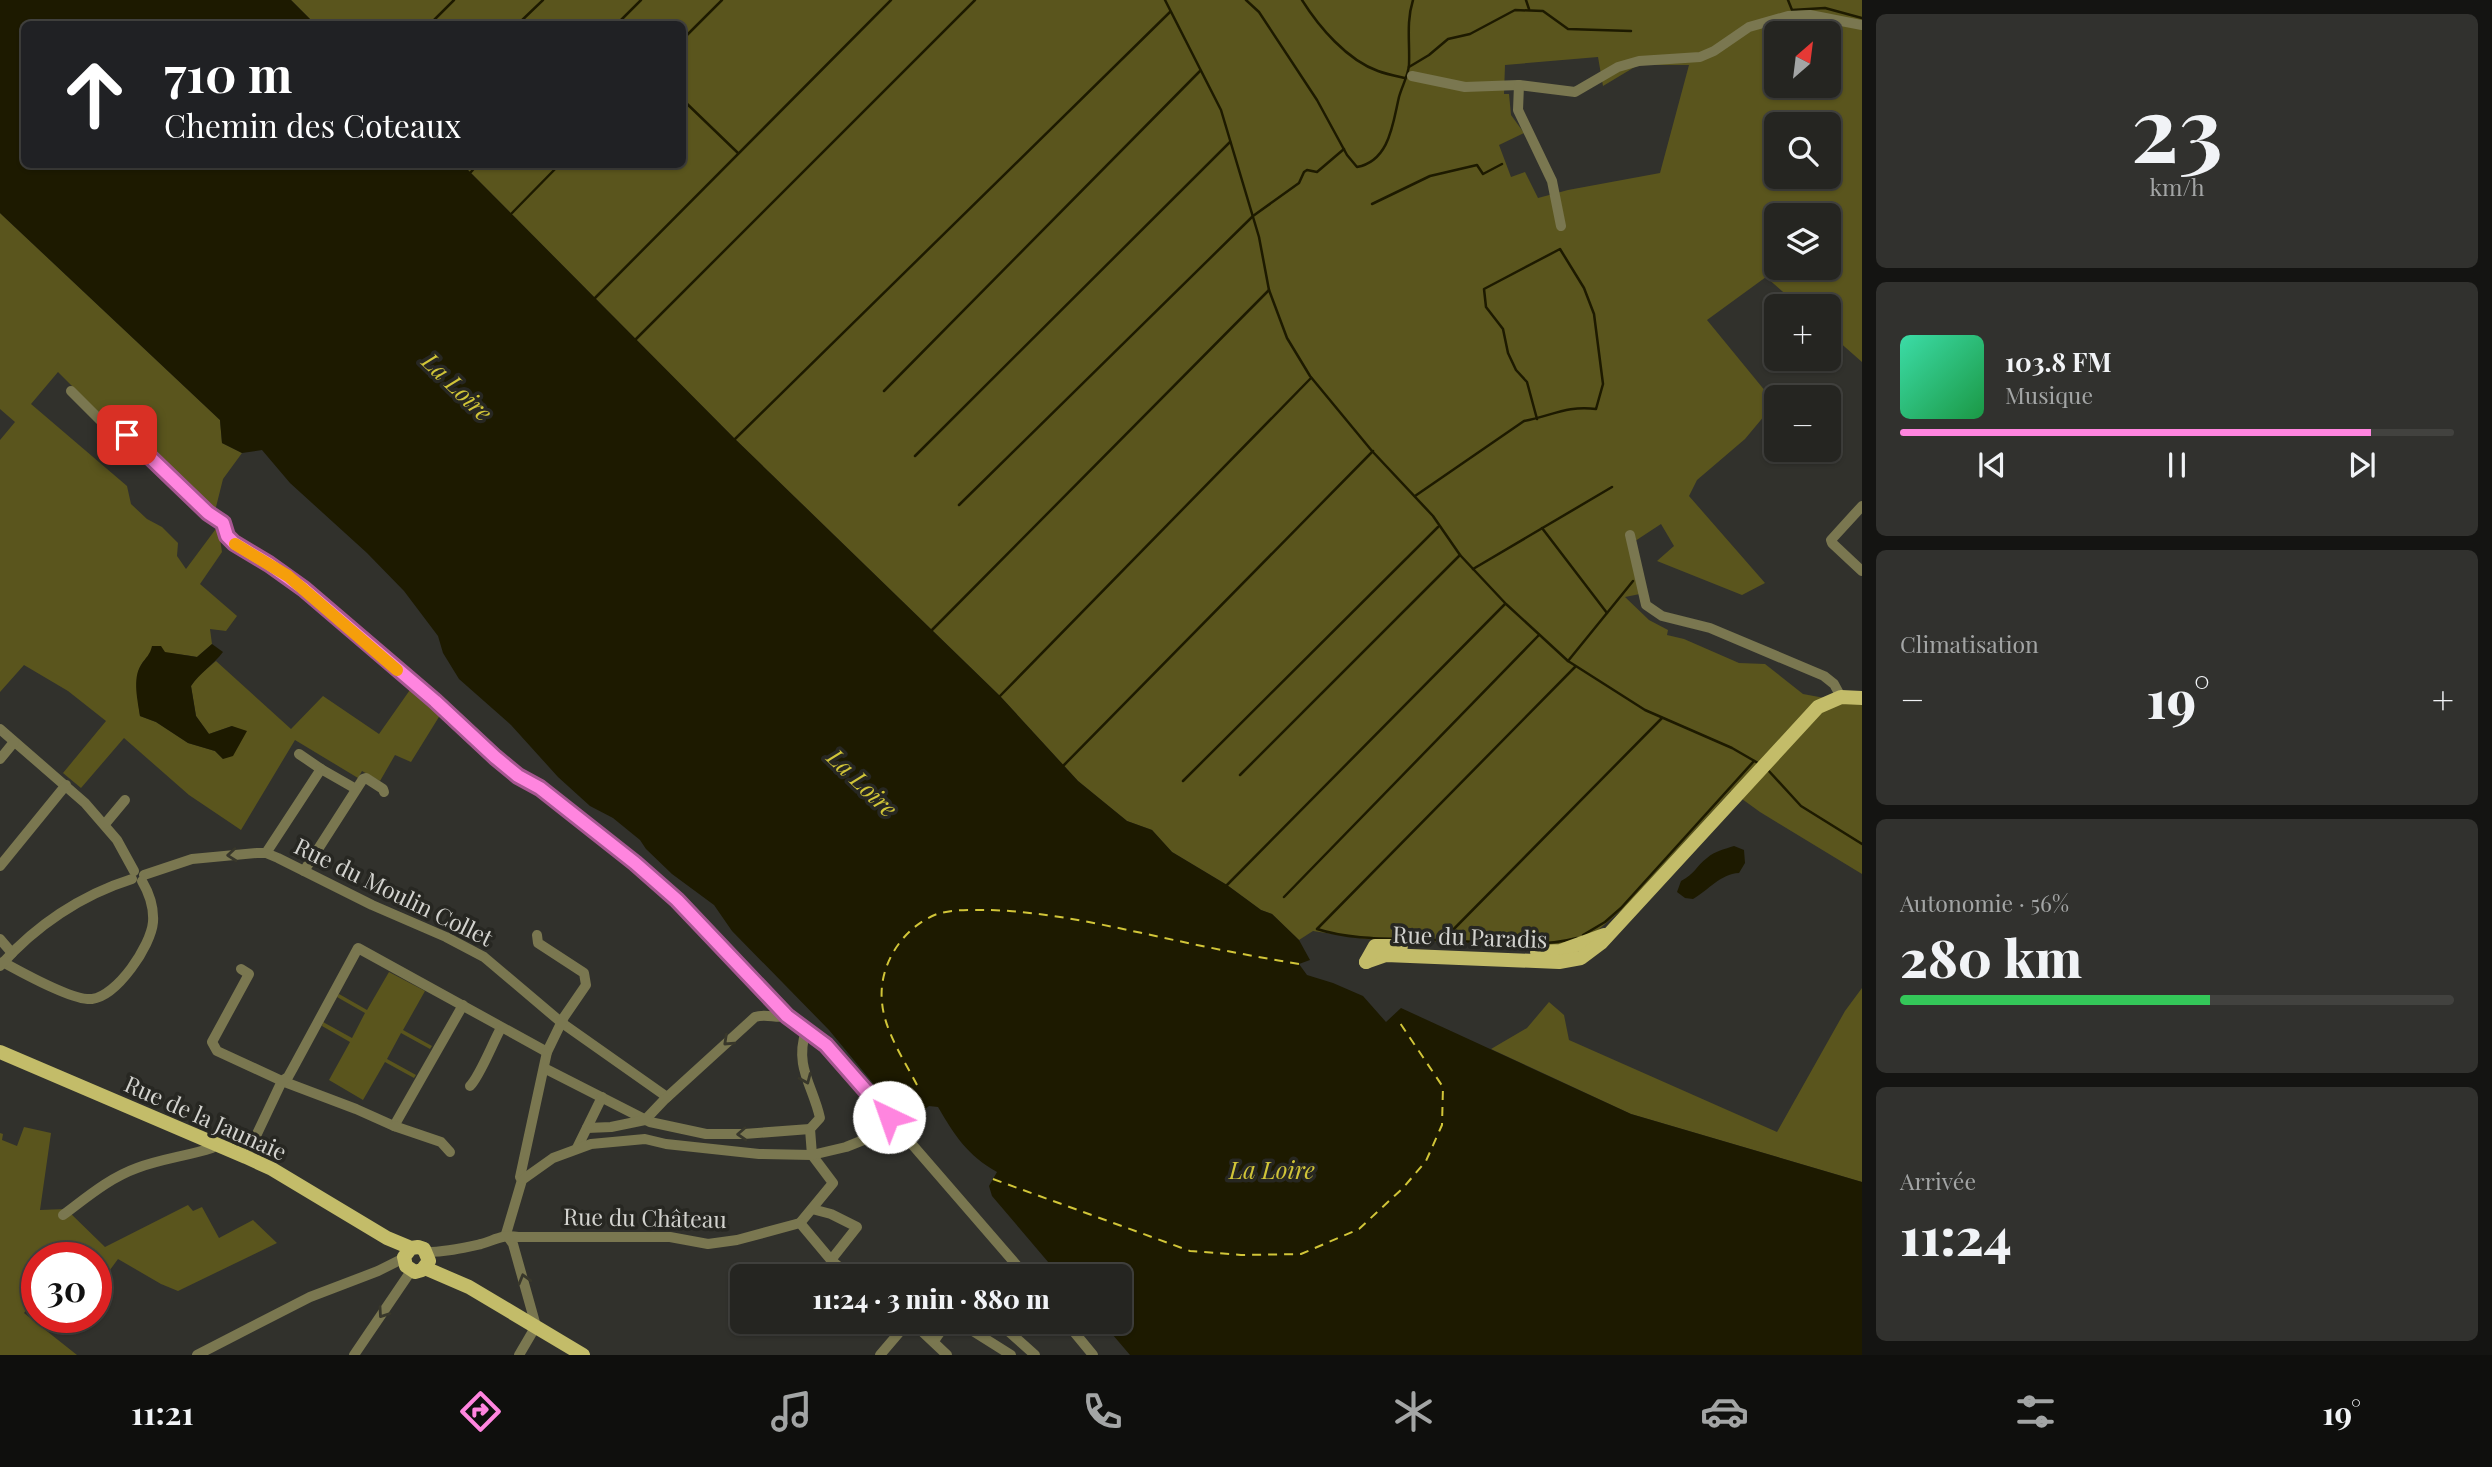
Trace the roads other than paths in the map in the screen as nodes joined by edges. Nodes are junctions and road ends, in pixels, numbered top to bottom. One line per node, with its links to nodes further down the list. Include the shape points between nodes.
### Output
1 (1862, 25): 3 (street, via 1810,15 1788,16 1749,27 1706,55 1618,67 1575,92)
2 (1412, 76): 3 (street, via 1465,87)
3 (1519, 85): 4 (street, via 1518,110 1552,181)
4 (1562, 226)
5 (71, 391): 32 (street, via 104,424 135,440 223,523 234,543 304,589 495,757 660,884)
6 (1862, 506): 8 (street, via 1831,540)
7 (1630, 535): 9 (street, via 1646,605 1662,617 1710,628 1794,662 1830,680)
8 (1862, 571)
9 (1841, 697): 10 (main road); 25 (main road, Rue du Paradis, via 1808,717)
10 (1862, 698)
11 (0, 729): 12 (street)
12 (14, 742): 14 (street); 16 (street)
13 (299, 754): 15 (street)
14 (0, 759)
15 (321, 769): 17 (street); 21 (street)
16 (66, 785): 20 (street); 22 (street)
17 (356, 789): 18 (street, via 366,778); 23 (street)
18 (384, 792)
19 (125, 800): 20 (street)
20 (104, 824): 24 (street)
21 (266, 853): 23 (street, Rue du Moulin Collet); 24 (street, Rue du Moulin Collet, one-way to 24, via 192,859)
22 (0, 866)
23 (304, 871): 33 (street, Rue du Moulin Collet, via 484,957)
24 (138, 877): 28 (street, Rue du Moulin Collet, via 93,893); 29 (street, via 153,911 153,925 113,989 90,999 74,996)
25 (1608, 934): 25 (main road, Rue du Paradis, via 1554,952 1377,945 1366,962 1387,955 1569,962 1591,953)
26 (537, 935): 33 (street, via 538,943 587,979)
27 (0, 939): 28 (street)
28 (12, 953): 29 (street, Rue du Moulin Collet)
29 (2, 964)
30 (241, 969): 39 (street, via 249,974 213,1046)
31 (463, 1005): 34 (street); 39 (street, via 358,948); 45 (street)
32 (787, 1016): 35 (street); 42 (street, one-way to 42, via 755,1017)
33 (562, 1023): 37 (street); 42 (street, Rue du Moulin Collet)
34 (501, 1028): 37 (street); 40 (street)
35 (806, 1031): 44 (street, via 834,1054); 46 (street, one-way to 46, via 802,1068 820,1118)
36 (0, 1052): 48 (main road, Rue de la Jaunaie)
37 (547, 1052): 38 (street)
38 (544, 1068): 41 (street); 53 (street)
39 (282, 1081): 45 (street); 52 (street)
40 (470, 1086)
41 (602, 1097): 43 (street); 47 (street)
42 (667, 1097): 43 (street)
43 (645, 1120): 46 (street, one-way to 43, via 706,1134); 47 (street)
44 (892, 1121): 51 (street, via 877,1135); 61 (street)
45 (394, 1126): 50 (street, via 441,1142)
46 (812, 1126): 51 (street)
47 (587, 1128): 49 (street)
48 (216, 1144): 52 (main road, Rue de la Jaunaie); 55 (street, via 123,1173)
49 (578, 1149): 51 (street, via 604,1141 645,1139 759,1154); 53 (street, via 553,1158)
50 (450, 1152)
51 (812, 1155): 54 (street, via 833,1183)
52 (246, 1157): 58 (main road, Rue de la Jaunaie, via 387,1238)
53 (522, 1180): 57 (street)
54 (812, 1209): 56 (street); 59 (street, via 857,1227)
55 (63, 1215)
56 (800, 1223): 57 (street, Rue du Château, via 708,1244 670,1237); 59 (street)
57 (506, 1234): 58 (street, Rue du Château); 62 (street, one-way to 57)
58 (416, 1260): 62 (main road, Rue de la Jaunaie); 70 (street, Rue du Château, via 310,1297); 71 (street, one-way to 71)
59 (831, 1260): 60 (street)
60 (836, 1264)
61 (1016, 1264)
62 (537, 1326): 72 (street); 73 (main road, Rue de la Jaunaie)
63 (899, 1334): 74 (street)
64 (926, 1334): 69 (street)
65 (939, 1334): 69 (street)
66 (978, 1334): 76 (street)
67 (1012, 1334): 77 (street)
68 (1076, 1334): 78 (street)
69 (934, 1341): 75 (street)
70 (197, 1355)
71 (354, 1355)
72 (519, 1355)
73 (583, 1355)
74 (880, 1355)
75 (947, 1355)
76 (1011, 1355)
77 (1035, 1355)
78 (1093, 1355)

